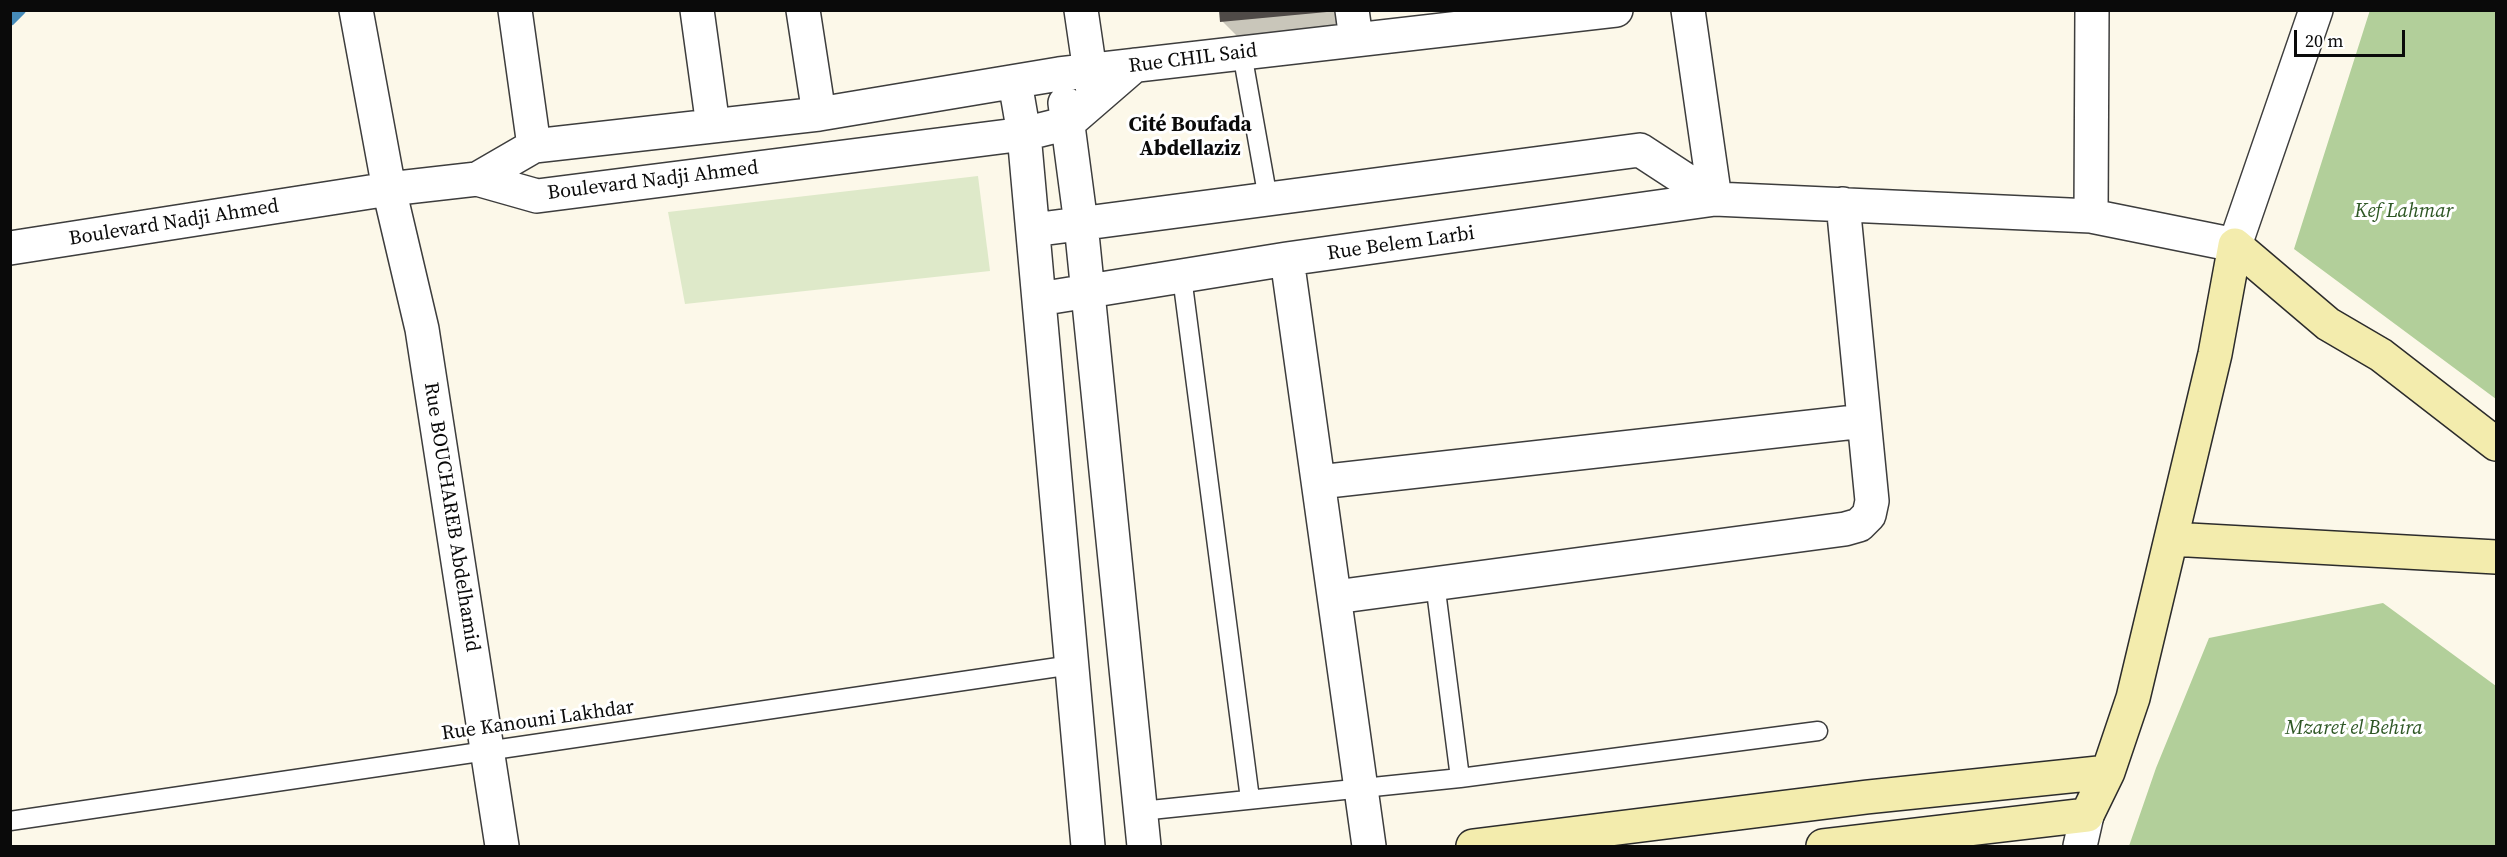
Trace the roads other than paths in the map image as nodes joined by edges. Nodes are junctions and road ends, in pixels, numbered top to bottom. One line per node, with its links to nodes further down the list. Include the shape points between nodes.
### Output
1 (356, 10): 21 (street, Rue BOUCHAREB Abdelhamid)
2 (515, 10): 19 (street)
3 (697, 10): 17 (street)
4 (803, 10): 15 (street)
5 (1081, 10): 14 (street)
6 (1616, 10): 10 (street)
7 (1688, 10): 23 (street)
8 (2092, 10): 25 (street)
9 (2316, 10): 28 (street)
10 (1354, 25): 11 (street, Rue CHIL Said)
11 (1242, 53): 12 (street, Rue CHIL Said); 22 (lane)
12 (1135, 65): 14 (street, Boulevard Nadji Ahmed)
13 (1015, 82): 14 (street); 15 (street); 18 (street)
14 (1081, 82): 16 (street); 16 (street, Boulevard Nadji Ahmed)
15 (819, 114): 17 (street)
16 (1068, 123): 18 (street, Boulevard Nadji Ahmed); 26 (street)
17 (713, 126): 19 (street)
18 (1024, 134): 20 (street, Boulevard Nadji Ahmed, via 537,196); 27 (street)
19 (534, 146): 20 (street)
20 (477, 179): 21 (street, Boulevard Nadji Ahmed)
21 (389, 189): 29 (street, Boulevard Nadji Ahmed); 43 (street, Rue BOUCHAREB Abdelhamid, via 422,329)
22 (1268, 199): 23 (street, via 1640,150); 26 (street)
23 (1715, 199): 24 (street, Rue Belem Larbi); 30 (street, Rue Belem Larbi)
24 (1843, 204): 25 (street, Rue Belem Larbi); 34 (street)
25 (2091, 216): 28 (street, Rue Belem Larbi)
26 (1081, 224): 27 (street); 32 (street)
27 (1033, 230): 33 (street)
28 (2235, 245): 35 (main road, via 2328,324 2381,355); 37 (main road, via 2215,354)
29 (10, 248)
30 (1287, 260): 31 (street, Rue Belem Larbi); 36 (street)
31 (1182, 277): 32 (street, Rue Belem Larbi); 47 (lane)
32 (1086, 290): 33 (street, Rue Belem Larbi); 48 (street)
33 (1039, 299): 41 (street)
34 (1864, 421): 36 (street); 39 (street, via 1872,501 1869,515 1859,525)
35 (2496, 444)
36 (1319, 482): 40 (street)
37 (2171, 539): 38 (main road); 44 (main road, via 2133,698)
38 (2496, 557)
39 (1435, 582): 40 (street); 45 (lane)
40 (1335, 597): 46 (street)
41 (1072, 665): 43 (lane, Rue Kanouni Lakhdar); 52 (street)
42 (1818, 730): 45 (lane)
43 (486, 751): 50 (lane, Rue Kanouni Lakhdar); 51 (street, Rue BOUCHAREB Abdelhamid)
44 (2108, 772): 49 (main road); 55 (main road)
45 (1460, 778): 46 (lane)
46 (1361, 789): 47 (lane); 54 (street)
47 (1250, 799): 48 (lane)
48 (1141, 811): 53 (street)
49 (2087, 815): 56 (main road); 57 (street)
50 (10, 821)
51 (502, 846)
52 (1088, 846)
53 (1144, 846)
54 (1369, 846)
55 (1473, 846)
56 (1823, 846)
57 (2080, 846)

